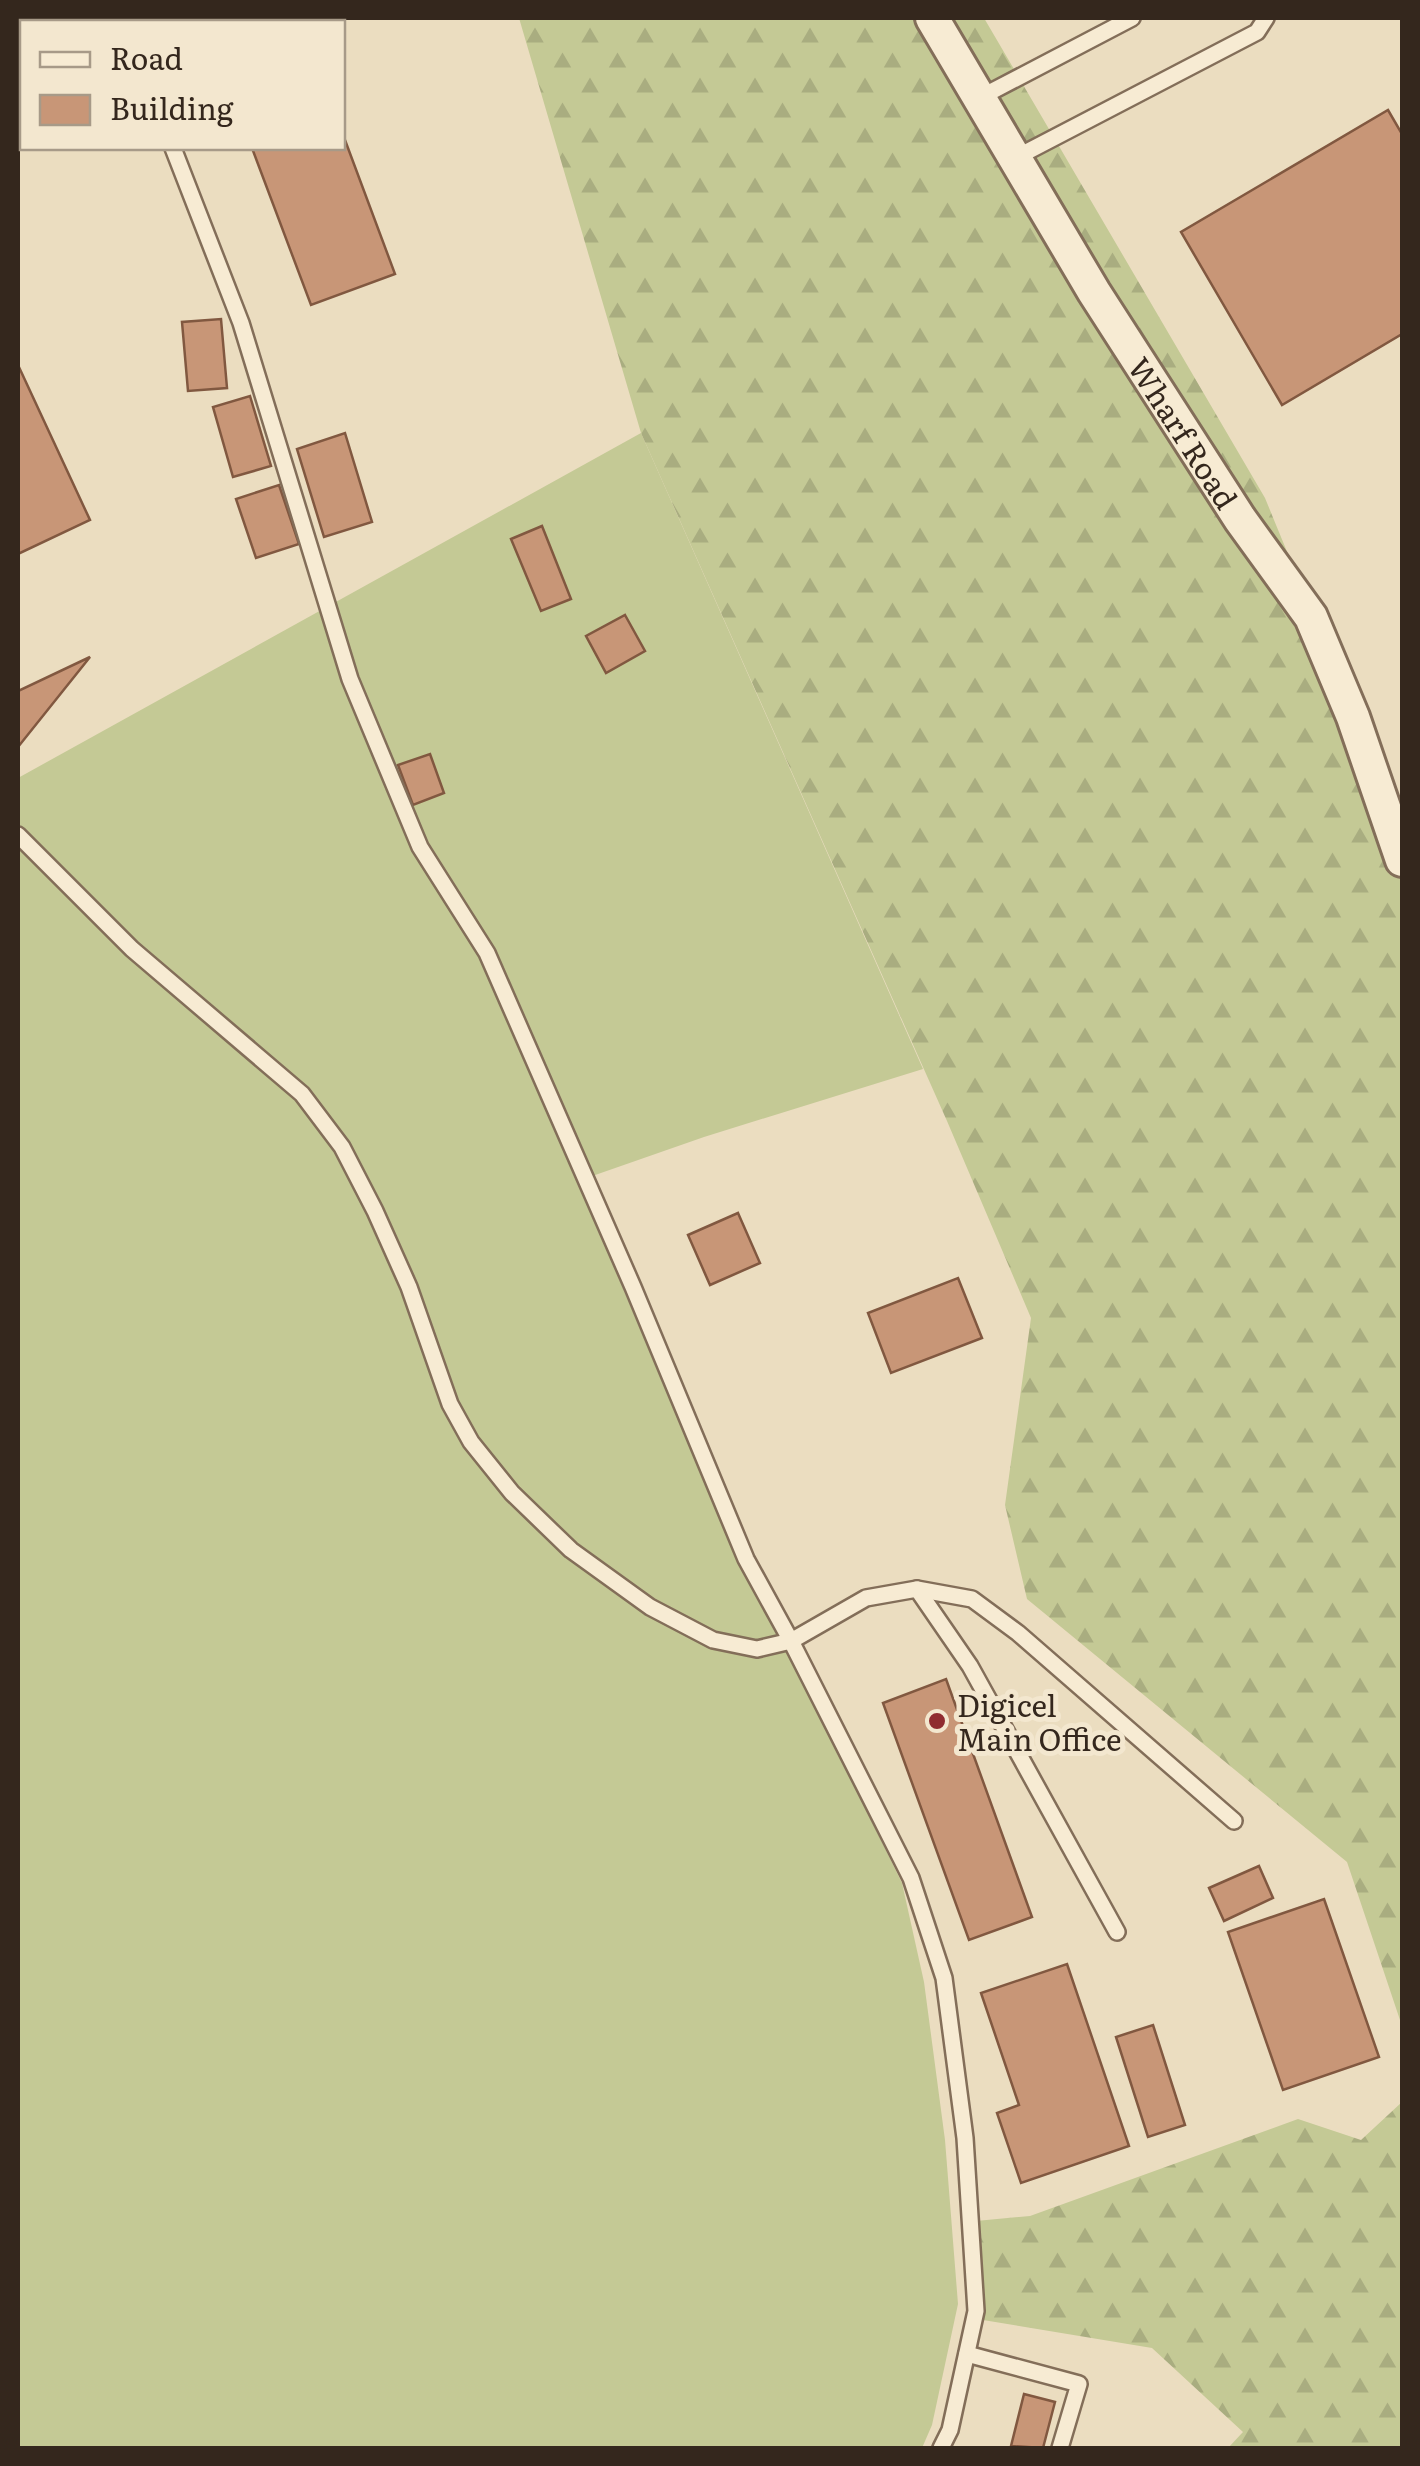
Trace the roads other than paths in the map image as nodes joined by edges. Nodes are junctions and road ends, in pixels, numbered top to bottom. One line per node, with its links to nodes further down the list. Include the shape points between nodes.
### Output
1 (932, 18): 4 (street, Wharf Road)
2 (1132, 18): 4 (lane)
3 (1266, 18): 6 (lane, via 1257,32)
4 (981, 96): 6 (street, Wharf Road)
5 (174, 150): 10 (lane, via 241,323 350,680 420,847 487,953 746,1559)
6 (1017, 156): 8 (street, Wharf Road, via 1094,292 1311,618 1354,717)
7 (18, 835): 10 (lane, via 132,949 302,1094 342,1147 409,1287 450,1404 512,1493 571,1550 650,1607 713,1640 757,1649)
8 (1402, 860)
9 (917, 1589): 10 (lane, via 866,1598); 11 (lane, via 972,1599); 12 (lane, via 970,1666)
10 (791, 1640): 13 (lane, via 912,1878 944,1978 965,2138 976,2311)
11 (1234, 1820)
12 (1118, 1932)
13 (966, 2354): 14 (lane); 15 (lane, via 1078,2384)
14 (941, 2448)
15 (1060, 2448)

